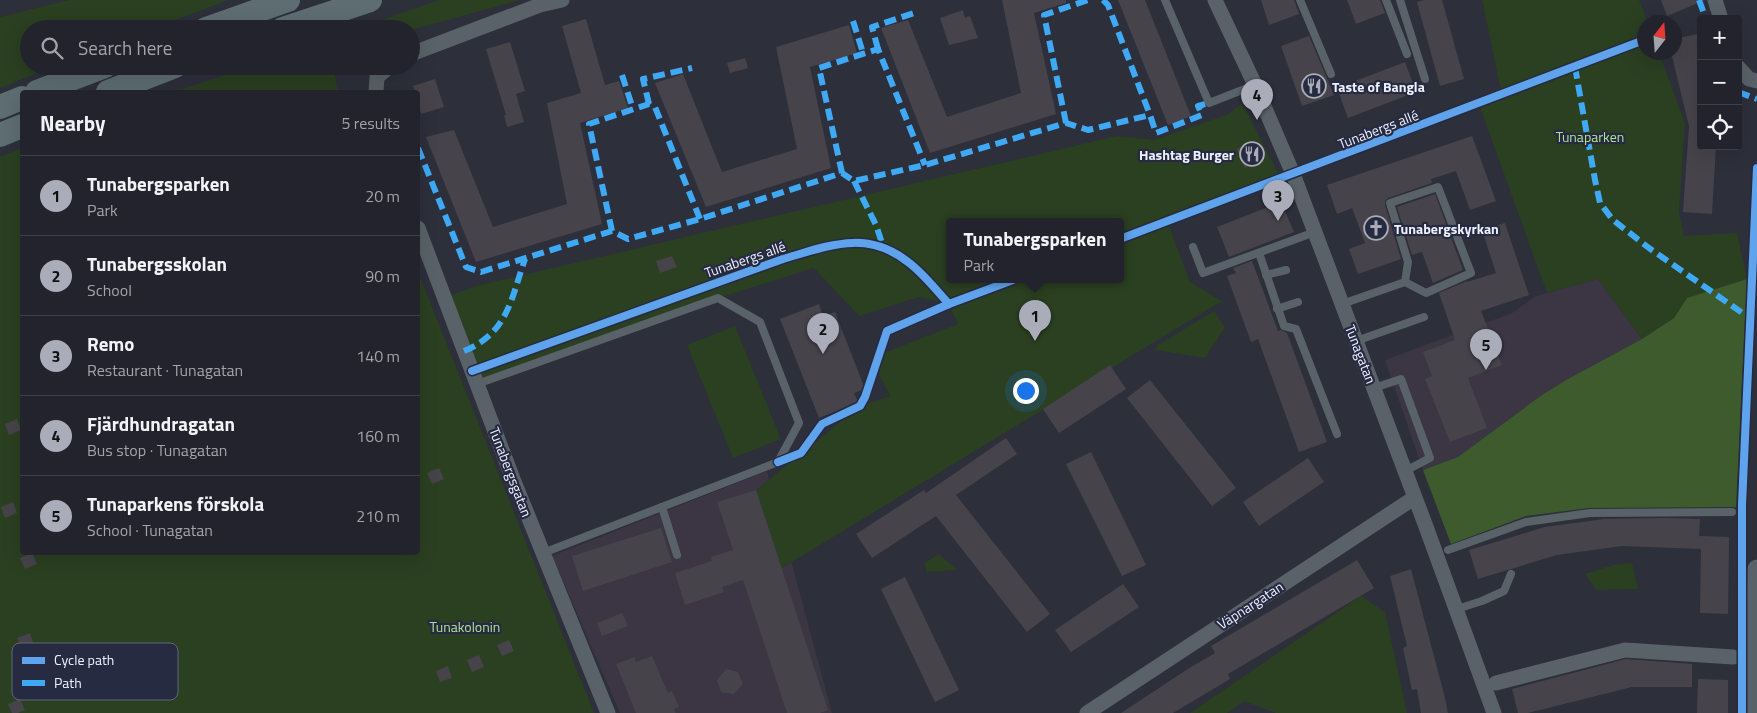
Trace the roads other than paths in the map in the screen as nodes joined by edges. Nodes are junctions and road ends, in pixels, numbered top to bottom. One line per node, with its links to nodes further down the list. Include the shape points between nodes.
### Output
1 (288, 0): 11 (main road)
2 (370, 0): 12 (main road)
3 (562, 0): 13 (street, via 540,5)
4 (1165, 0): 22 (lane, via 1209,103)
5 (1215, 0): 22 (street, Tunagatan)
6 (1300, 0): 16 (lane)
7 (1386, 0): 14 (lane)
8 (1400, 0): 20 (lane)
9 (1714, 0): 10 (street)
10 (1720, 15)
11 (231, 20)
12 (310, 20)
13 (420, 51)
14 (1407, 54)
15 (1742, 71): 21 (street, via 1749,79)
16 (1331, 74)
17 (81, 75): 23 (main road)
18 (152, 75): 24 (main road)
19 (379, 75): 25 (street)
20 (1425, 79)
21 (1757, 81)
22 (1255, 85): 30 (street, Tunagatan)
23 (42, 90)
24 (113, 90)
25 (376, 90)
26 (20, 99): 27 (main road)
27 (0, 107)
28 (20, 127): 29 (main road)
29 (0, 135)
30 (1315, 232): 33 (lane); 38 (street, Tunagatan)
31 (420, 233): 42 (street, Tunabergsgatan)
32 (1192, 247): 33 (lane, via 1203,273)
33 (1259, 252): 35 (lane)
34 (1286, 270): 35 (lane)
35 (1266, 275): 39 (lane)
36 (1405, 282): 36 (lane, via 1426,293 1471,273 1438,187 1390,203 1408,262); 38 (lane)
37 (1298, 302): 39 (lane)
38 (1342, 304): 41 (street, Tunagatan)
39 (1277, 309): 44 (lane, via 1284,326 1296,329)
40 (1424, 317): 41 (lane)
41 (1356, 342): 43 (street, Tunagatan)
42 (477, 384): 47 (lane, via 718,298 760,322 799,423 778,462); 50 (street, Tunabergsgatan)
43 (1374, 388): 45 (street, Tunagatan); 45 (lane, via 1401,379 1430,458)
44 (1337, 434)
45 (1405, 471): 46 (street, Tunagatan)
46 (1414, 498): 54 (street, Tunagatan); 58 (street, Väpnargatan)
47 (662, 507): 50 (lane); 51 (lane)
48 (1732, 512): 49 (lane, via 1590,514 1526,522)
49 (1448, 550)
50 (544, 554): 57 (street, Tunabergsgatan)
51 (677, 555)
52 (1757, 569): 60 (street)
53 (1511, 574): 54 (lane, via 1504,591)
54 (1457, 609): 59 (street, Tunagatan)
55 (1733, 657): 56 (street, via 1625,650)
56 (1496, 684)
57 (608, 713)
58 (1087, 713)
59 (1494, 713)
60 (1753, 713)

